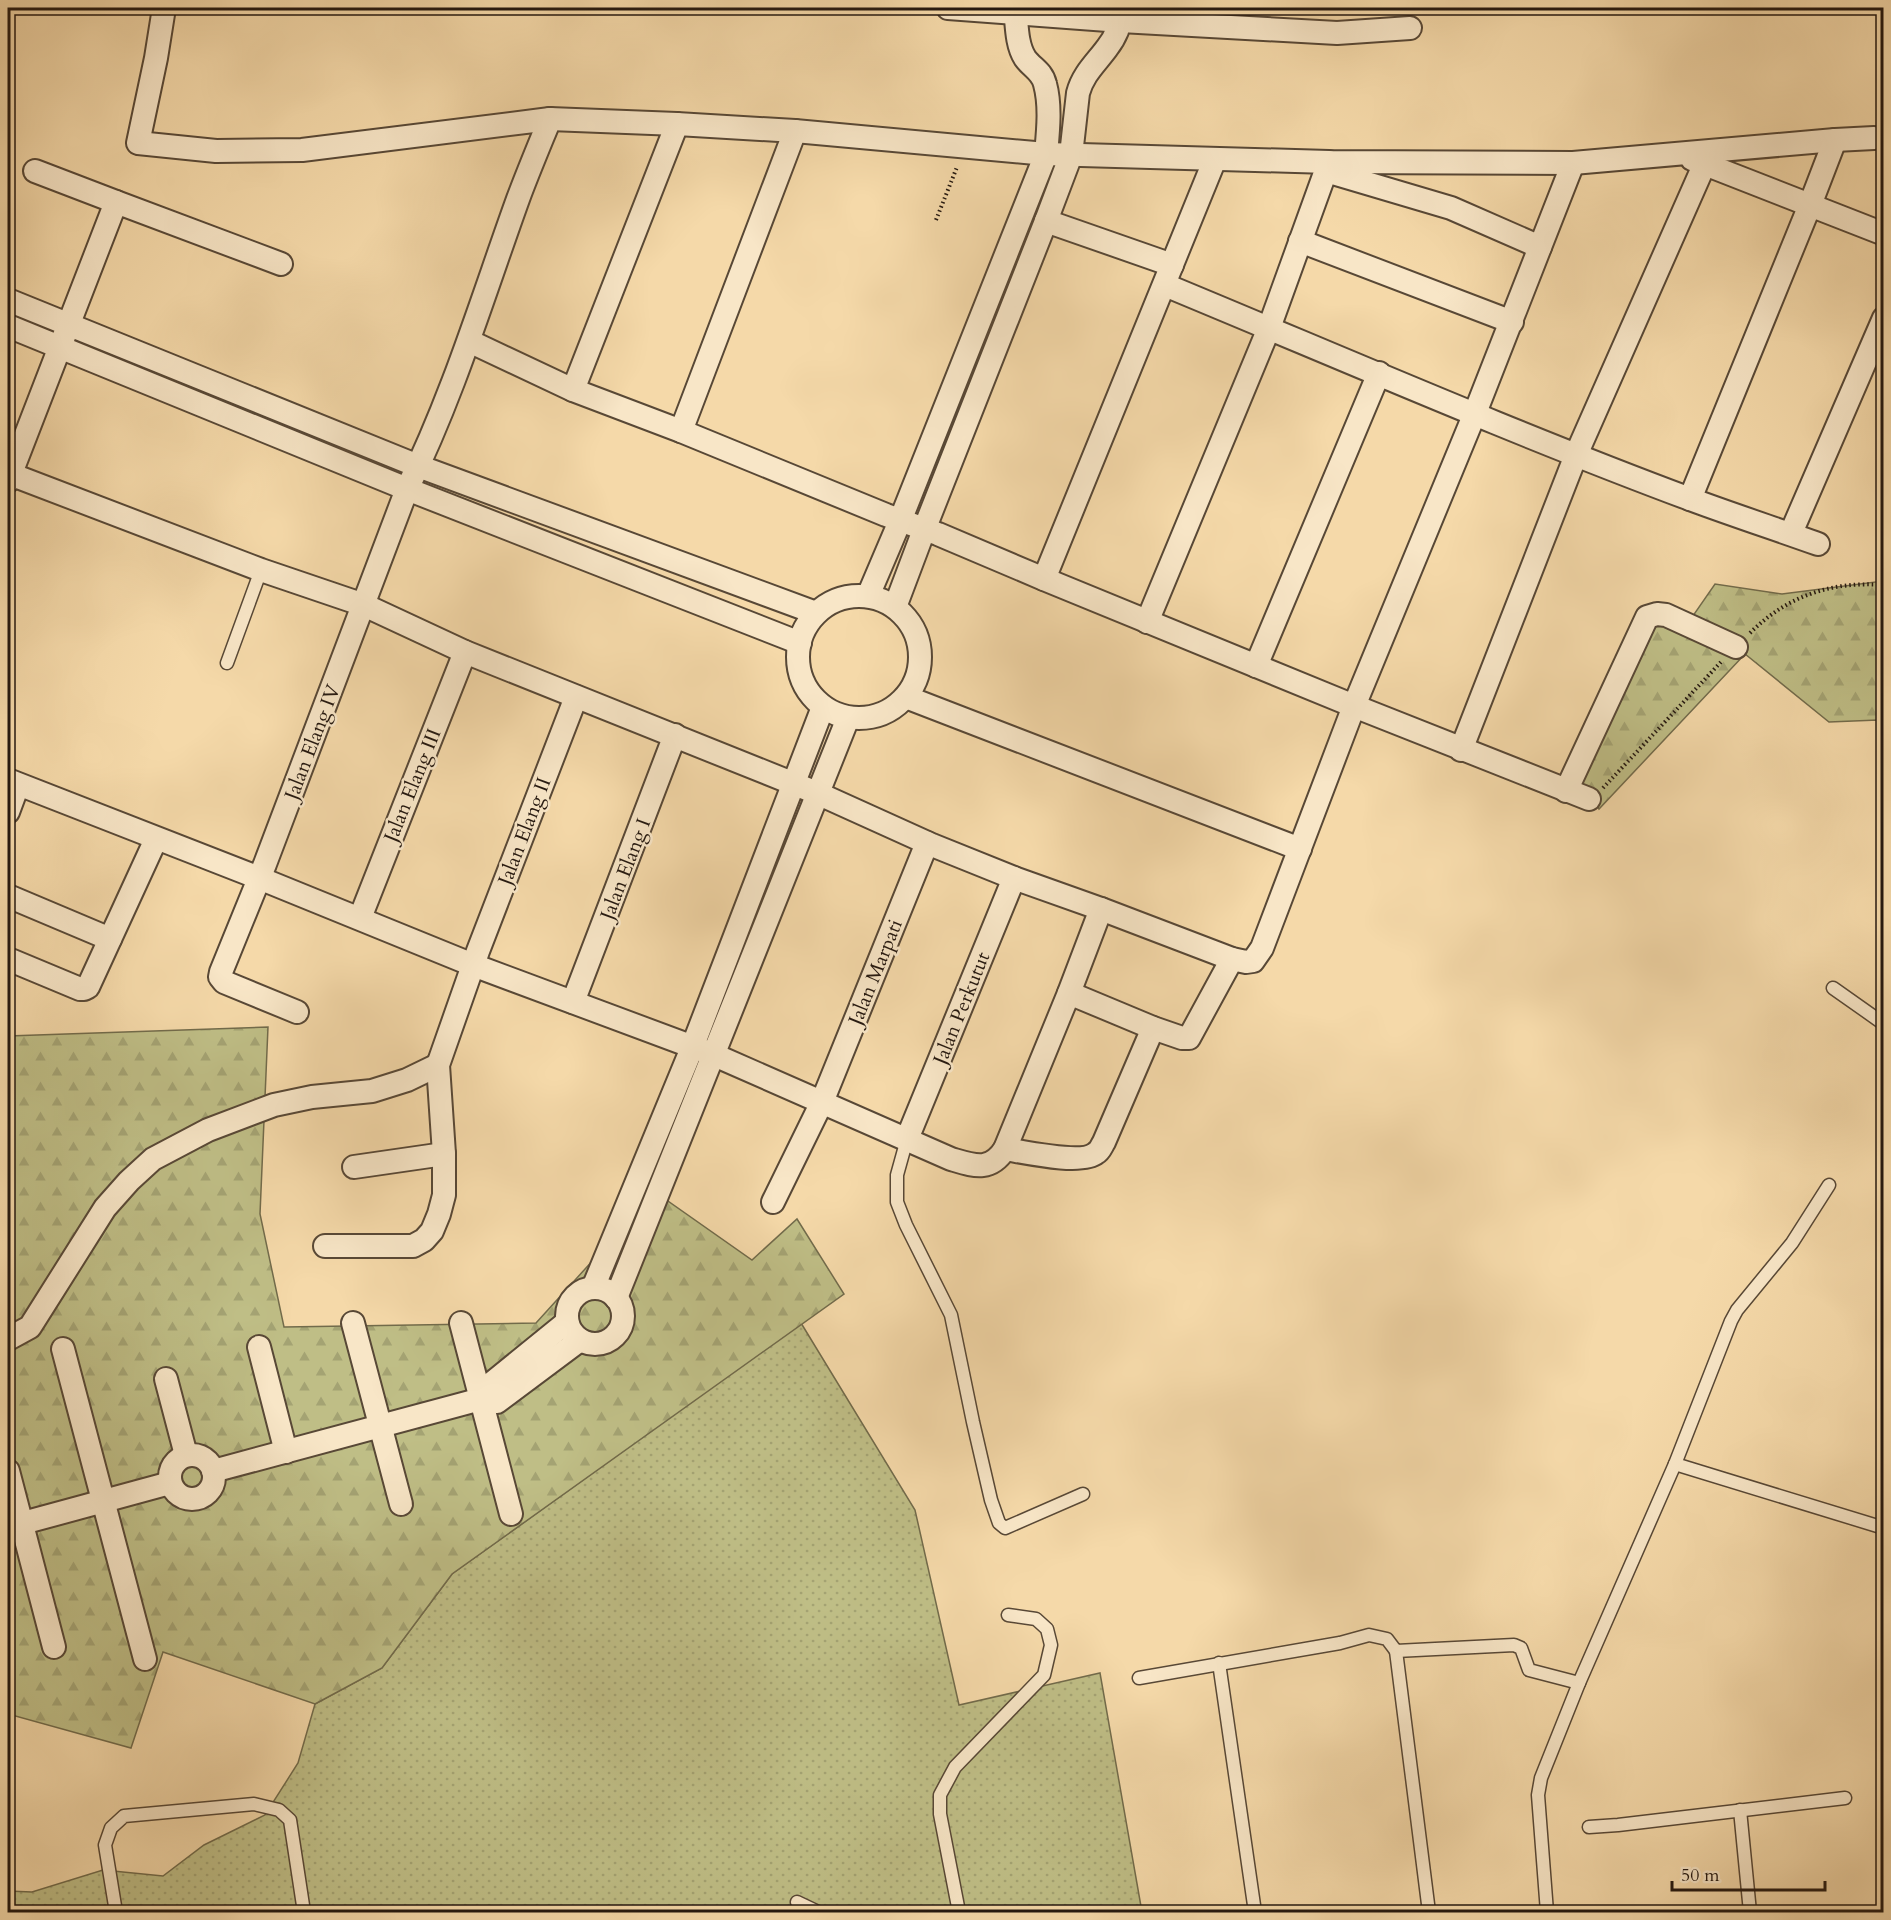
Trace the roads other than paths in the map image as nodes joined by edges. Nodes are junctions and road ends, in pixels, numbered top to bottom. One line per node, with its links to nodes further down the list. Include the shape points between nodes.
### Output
1 (164, 8): 6 (street, via 138,142 216,151 302,150)
2 (948, 8): 3 (street)
3 (1016, 10): 4 (street); 12 (street, via 1025,58 1045,83)
4 (1122, 14): 5 (street, via 1337,33); 13 (street, via 1109,46 1080,83)
5 (1410, 28)
6 (550, 119): 7 (street); 33 (street, Jalan Elang IV)
7 (677, 124): 8 (street); 36 (street)
8 (795, 131): 12 (street); 38 (street)
9 (1874, 138): 10 (street)
10 (1835, 140): 11 (street); 20 (street)
11 (1674, 153): 15 (street); 16 (street)
12 (1046, 154): 13 (street); 44 (street)
13 (1071, 155): 14 (street); 21 (street)
14 (1215, 159): 17 (street); 26 (street)
15 (1573, 163): 17 (street); 24 (street)
16 (1705, 163): 20 (street); 39 (street)
17 (1328, 167): 23 (street); 24 (street, via 1450,208)
18 (35, 171): 19 (street)
19 (116, 202): 25 (street); 30 (street)
20 (1810, 205): 22 (street); 43 (street)
21 (1046, 221): 26 (street); 45 (street)
22 (1884, 234)
23 (1300, 241): 29 (street); 32 (street)
24 (1540, 247): 29 (street)
25 (281, 264)
26 (1169, 275): 32 (street); 49 (street)
27 (8, 300): 30 (street)
28 (1884, 318): 46 (street)
29 (1512, 322): 37 (street)
30 (69, 325): 34 (street); 40 (street)
31 (8, 326): 34 (street)
32 (1269, 328): 35 (street); 54 (street)
33 (468, 341): 36 (street); 40 (street, Jalan Elang IV)
34 (60, 348): 41 (street); 42 (street)
35 (1379, 373): 37 (street); 59 (street)
36 (573, 390): 38 (street)
37 (1475, 413): 39 (street); 62 (street)
38 (681, 431): 44 (street)
39 (1576, 455): 43 (street); 66 (street)
40 (418, 466): 42 (street, Jalan Elang IV); 53 (street)
41 (9, 478): 48 (street)
42 (407, 489): 51 (street, Jalan Elang IV); 55 (street)
43 (1690, 499): 46 (street)
44 (900, 521): 45 (street); 50 (street)
45 (924, 530): 49 (street); 52 (street)
46 (1791, 533): 47 (street)
47 (1818, 544)
48 (261, 570): 51 (street); 58 (lane)
49 (1044, 579): 54 (street)
50 (868, 596): 52 (street); 53 (street, via 840,599)
51 (364, 605): 57 (street); 76 (street, Jalan Elang IV)
52 (895, 607): 61 (street, via 914,629 921,657 914,685)
53 (816, 613): 55 (street)
54 (1147, 622): 59 (street)
55 (800, 643): 63 (street, via 800,672)
56 (1736, 647): 69 (street, via 1666,615 1647,617)
57 (465, 652): 60 (street); 80 (street, Jalan Elang III)
58 (227, 663)
59 (1257, 666): 62 (street)
60 (576, 697): 65 (street); 84 (street, Jalan Elang II)
61 (906, 697): 64 (street, via 880,715); 75 (street)
62 (1354, 706): 66 (street); 75 (street)
63 (823, 707): 64 (street); 68 (street)
64 (848, 718): 70 (street)
65 (675, 735): 68 (street); 87 (street, Jalan Elang I)
66 (1461, 750): 69 (street)
67 (13, 783): 72 (street); 73 (street)
68 (794, 784): 70 (street); 91 (street)
69 (1566, 791): 71 (street)
70 (817, 793): 74 (street); 91 (street)
71 (1588, 799)
72 (8, 812)
73 (156, 839): 76 (street); 81 (street)
74 (927, 843): 77 (street); 93 (street, Jalan Marpati)
75 (1300, 849): 83 (street, via 1258,955 1253,961)
76 (259, 878): 80 (street); 88 (street, Jalan Elang IV, via 220,977)
77 (1014, 878): 79 (street); 94 (street, Jalan Perkutut)
78 (8, 896): 81 (street)
79 (1101, 909): 83 (street); 86 (street)
80 (360, 918): 84 (street)
81 (110, 939): 82 (street, via 84,989)
82 (8, 959)
83 (1232, 959): 90 (street, via 1189,1038)
84 (473, 965): 87 (street); 92 (street, Jalan Elang II)
85 (1833, 988): 89 (lane)
86 (1069, 993): 90 (street); 95 (street)
87 (573, 1002): 91 (street)
88 (297, 1012)
89 (1884, 1024)
90 (1153, 1028): 95 (street, via 1097,1153 1084,1158 1061,1158)
91 (702, 1051): 93 (street); 101 (street); 102 (street)
92 (438, 1065): 96 (street); 106 (street, via 372,1091 312,1096 274,1105 208,1130 153,1159 105,1208 30,1327)
93 (822, 1102): 94 (street); 99 (street, Jalan Marpati)
94 (907, 1139): 95 (street, via 971,1164 989,1165); 118 (lane, via 897,1175 897,1202 951,1316 999,1523 1005,1528)
95 (1005, 1149)
96 (444, 1154): 97 (street); 100 (street, via 444,1195 432,1231 424,1240 413,1246)
97 (354, 1167)
98 (1829, 1185): 114 (lane, via 1792,1243 1737,1310)
99 (773, 1202)
100 (325, 1246)
101 (593, 1288): 102 (street); 105 (street, via 572,1299 568,1306)
102 (616, 1298): 105 (street, via 622,1314 613,1338 588,1343)
103 (353, 1323): 111 (street)
104 (461, 1323): 110 (street)
105 (574, 1331): 110 (street, via 487,1387)
106 (8, 1339)
107 (258, 1347): 112 (street)
108 (63, 1349): 119 (street)
109 (166, 1379): 113 (street)
110 (481, 1399): 111 (street); 121 (street)
111 (380, 1426): 112 (street); 120 (street)
112 (286, 1452): 116 (street)
113 (186, 1455): 116 (street, via 206,1459); 117 (street, via 171,1468)
114 (1675, 1464): 123 (lane); 130 (lane)
115 (8, 1471): 122 (street)
116 (213, 1471): 117 (street, via 209,1491 198,1498 178,1494)
117 (170, 1483): 119 (street)
118 (1083, 1494)
119 (103, 1501): 122 (street); 127 (street)
120 (401, 1504)
121 (511, 1514)
122 (14, 1525): 125 (street)
123 (1884, 1528)
124 (1008, 1615): 138 (lane, via 1036,1620 1047,1629 1051,1645 1044,1675 955,1767 940,1795 940,1814)
125 (54, 1647)
126 (1396, 1651): 128 (lane, via 1387,1639 1369,1635); 130 (lane, via 1514,1645 1521,1648 1529,1670); 140 (lane)
127 (145, 1659)
128 (1220, 1663): 129 (lane); 139 (lane)
129 (1139, 1678)
130 (1579, 1683): 141 (lane, via 1541,1778 1538,1795)
131 (1845, 1798): 132 (lane)
132 (1740, 1809): 133 (lane); 142 (lane)
133 (1589, 1827)
134 (797, 1902): 137 (lane)
135 (116, 1912): 136 (lane, via 105,1845 111,1828 124,1816 254,1804 279,1810 290,1820)
136 (304, 1912)
137 (818, 1912)
138 (959, 1912)
139 (1255, 1912)
140 (1429, 1912)
141 (1547, 1912)
142 (1750, 1912)

